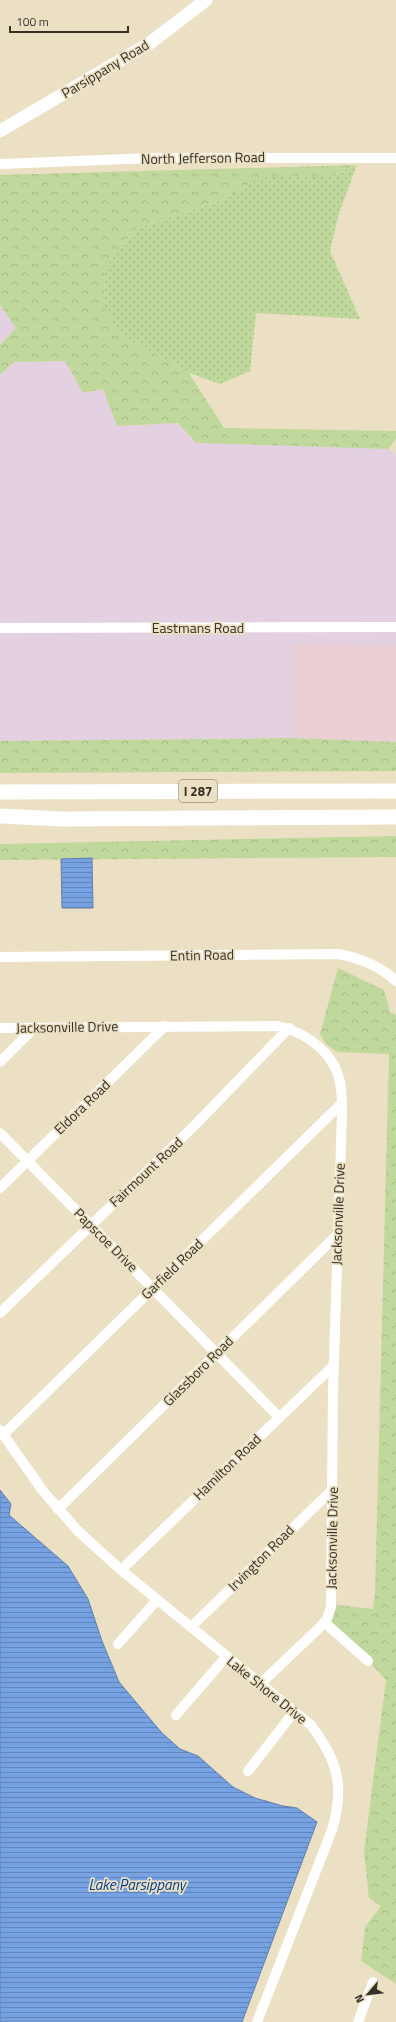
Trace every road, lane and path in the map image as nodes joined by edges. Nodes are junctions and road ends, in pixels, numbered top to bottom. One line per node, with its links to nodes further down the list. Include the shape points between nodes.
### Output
1 (206, 0): 2 (main road, Parsippany Road, via 150,43)
2 (0, 131)
3 (0, 158): 5 (street, North Jefferson Road)
4 (396, 158): 5 (street, North Jefferson Road, via 145,158)
5 (5, 163)
6 (396, 626): 7 (street, Eastmans Road)
7 (0, 628)
8 (396, 791): 9 (highway, I 287)
9 (0, 792)
10 (0, 816): 12 (highway)
11 (396, 817): 12 (highway, I 287)
12 (61, 819): 13 (highway, I 287, via 28,825)
13 (0, 825)
14 (0, 957): 15 (street, Entin Road, via 338,954 374,965)
15 (396, 981)
16 (165, 1026): 18 (street, Jacksonville Drive); 19 (street, Jacksonville Drive, via 267,1024); 23 (street, Eldora Road)
17 (0, 1028): 18 (street, Jacksonville Drive)
18 (34, 1028): 20 (street)
19 (289, 1028): 21 (street, Jacksonville Drive, via 311,1040 330,1059 339,1078); 25 (street, Fairmount Road, via 199,1121)
20 (0, 1062)
21 (342, 1103): 26 (street, Jacksonville Drive); 27 (street, Garfield Road)
22 (0, 1133): 23 (street, Papscoe Drive)
23 (27, 1161): 24 (street, Eldora Road); 25 (street, Papscoe Drive)
24 (0, 1188)
25 (90, 1224): 27 (street, Papscoe Drive); 28 (street, Fairmount Road)
26 (338, 1234): 29 (street, Glassboro Road); 30 (street, Jacksonville Drive)
27 (153, 1288): 29 (street, Papscoe Drive); 32 (street, Garfield Road)
28 (0, 1313)
29 (217, 1353): 31 (street, Papscoe Drive); 34 (street, Glassboro Road)
30 (334, 1365): 31 (street, Hamilton Road); 33 (street, Jacksonville Drive)
31 (279, 1417): 35 (street, Hamilton Road)
32 (2, 1432): 34 (street, Lake Shore Drive, via 22,1464)
33 (332, 1490): 37 (street, Jacksonville Drive, via 331,1607); 38 (street, Irvington Road)
34 (58, 1509): 35 (street, Lake Shore Drive)
35 (121, 1570): 36 (street, Lake Shore Drive)
36 (157, 1600): 38 (street, Lake Shore Drive); 39 (street)
37 (324, 1622): 41 (street); 42 (street, Jacksonville Drive)
38 (191, 1627): 40 (street, Lake Shore Drive)
39 (118, 1644)
40 (226, 1657): 42 (street, Lake Shore Drive); 44 (street)
41 (368, 1661)
42 (260, 1684): 43 (street, Lake Shore Drive)
43 (294, 1712): 45 (street); 47 (street, Lake Shore Drive, via 311,1725 329,1752 336,1772 338,1805 332,1830)
44 (176, 1715)
45 (248, 1771)
46 (373, 1982): 48 (street)
47 (257, 2022)
48 (358, 2022)

